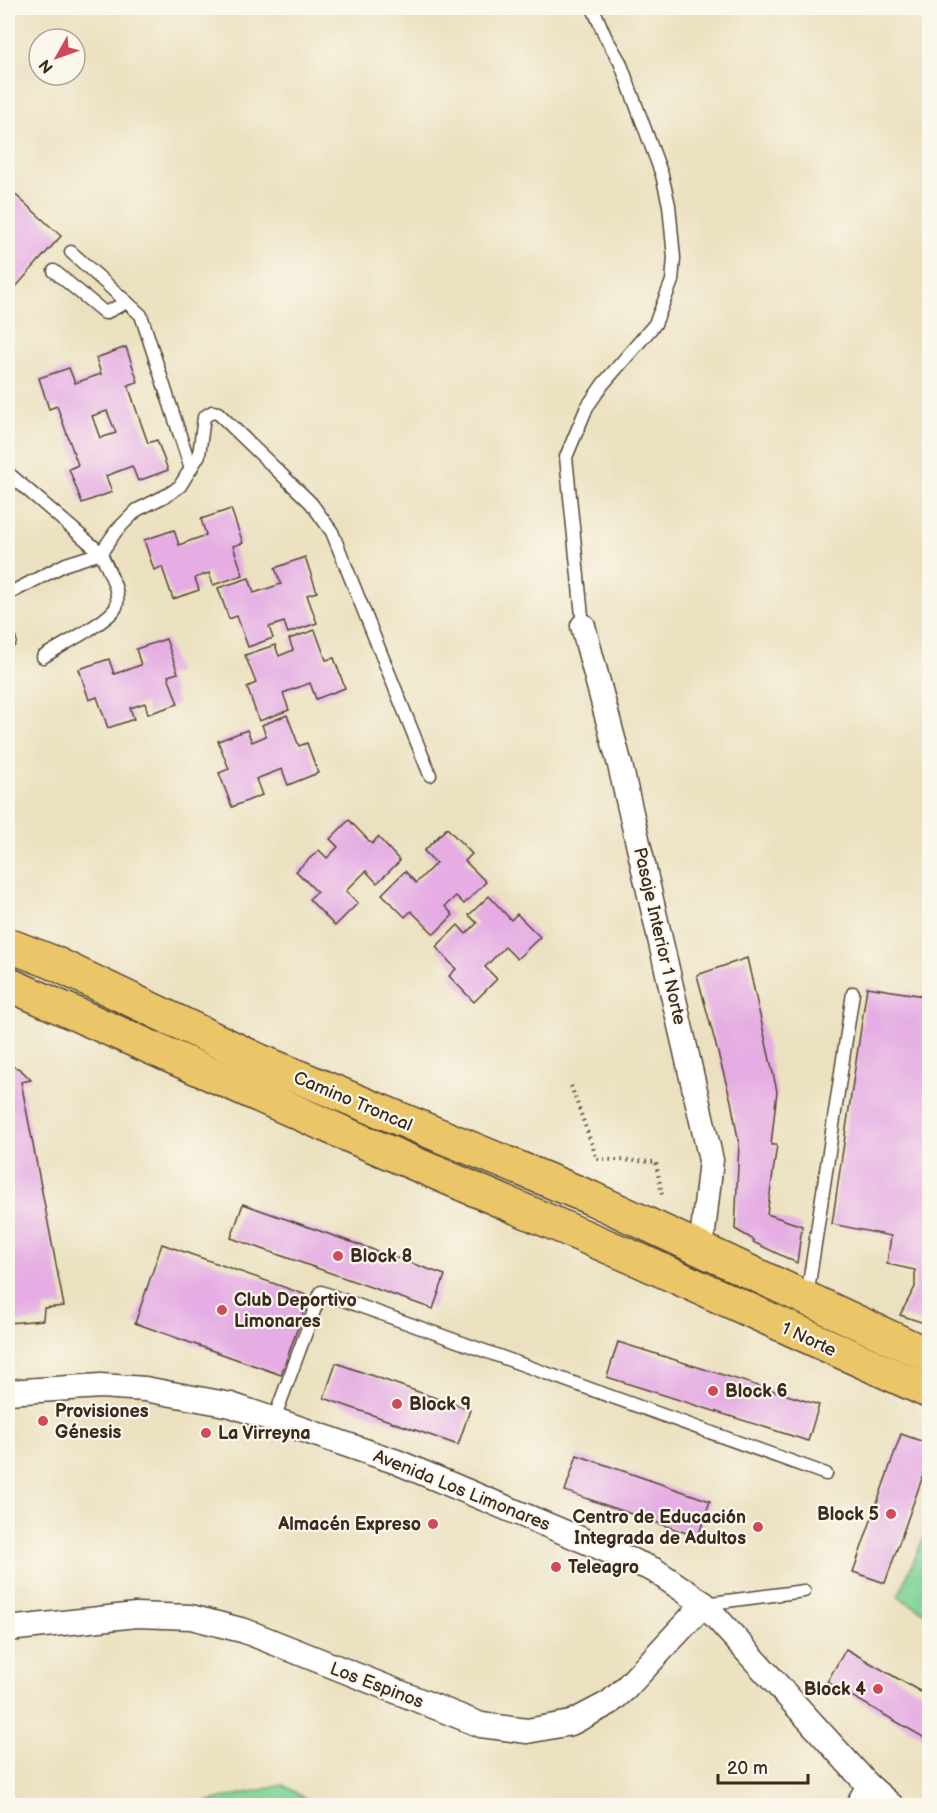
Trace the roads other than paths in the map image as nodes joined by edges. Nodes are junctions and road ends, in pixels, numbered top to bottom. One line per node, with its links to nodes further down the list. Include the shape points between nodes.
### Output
1 (592, 8): 9 (lane, via 620,62 662,175 674,258 672,281 655,324 598,391 575,431 566,457)
2 (70, 252): 4 (lane)
3 (54, 270): 4 (lane, via 105,313)
4 (127, 302): 5 (lane, via 141,315)
5 (191, 469): 7 (lane, via 169,494 137,510); 11 (lane, via 199,455 204,417 218,413 311,503 332,532)
6 (8, 473): 7 (lane)
7 (101, 553): 8 (lane, via 66,564); 10 (lane, via 117,593 116,607)
8 (8, 594)
9 (583, 626): 15 (street, Pasaje Interior 1 Norte, via 620,765 711,1160)
10 (43, 657)
11 (430, 775)
12 (9, 945): 15 (main road, Camino Troncal, via 260,1061 591,1198)
13 (8, 984): 16 (main road, Camino Troncal)
14 (854, 993): 17 (lane)
15 (701, 1250): 17 (main road, 1 Norte)
16 (690, 1284): 20 (main road, 1 Norte)
17 (807, 1298): 18 (main road, 1 Norte)
18 (930, 1356)
19 (8, 1392): 21 (street, Avenida Los Limonares, via 91,1386 144,1389 231,1405)
20 (930, 1392)
21 (274, 1419): 22 (lane, via 321,1292); 24 (street, Avenida Los Limonares, via 397,1461 654,1570)
22 (826, 1474)
23 (804, 1591): 24 (lane)
24 (704, 1604): 25 (street, Los Espinos, via 609,1703 571,1723 527,1731 481,1725 245,1631 190,1617 136,1615); 26 (street, Avenida Los Limonares)
25 (8, 1629)
26 (863, 1796): 27 (street, Avenida Los Limonares)
27 (892, 1806)

